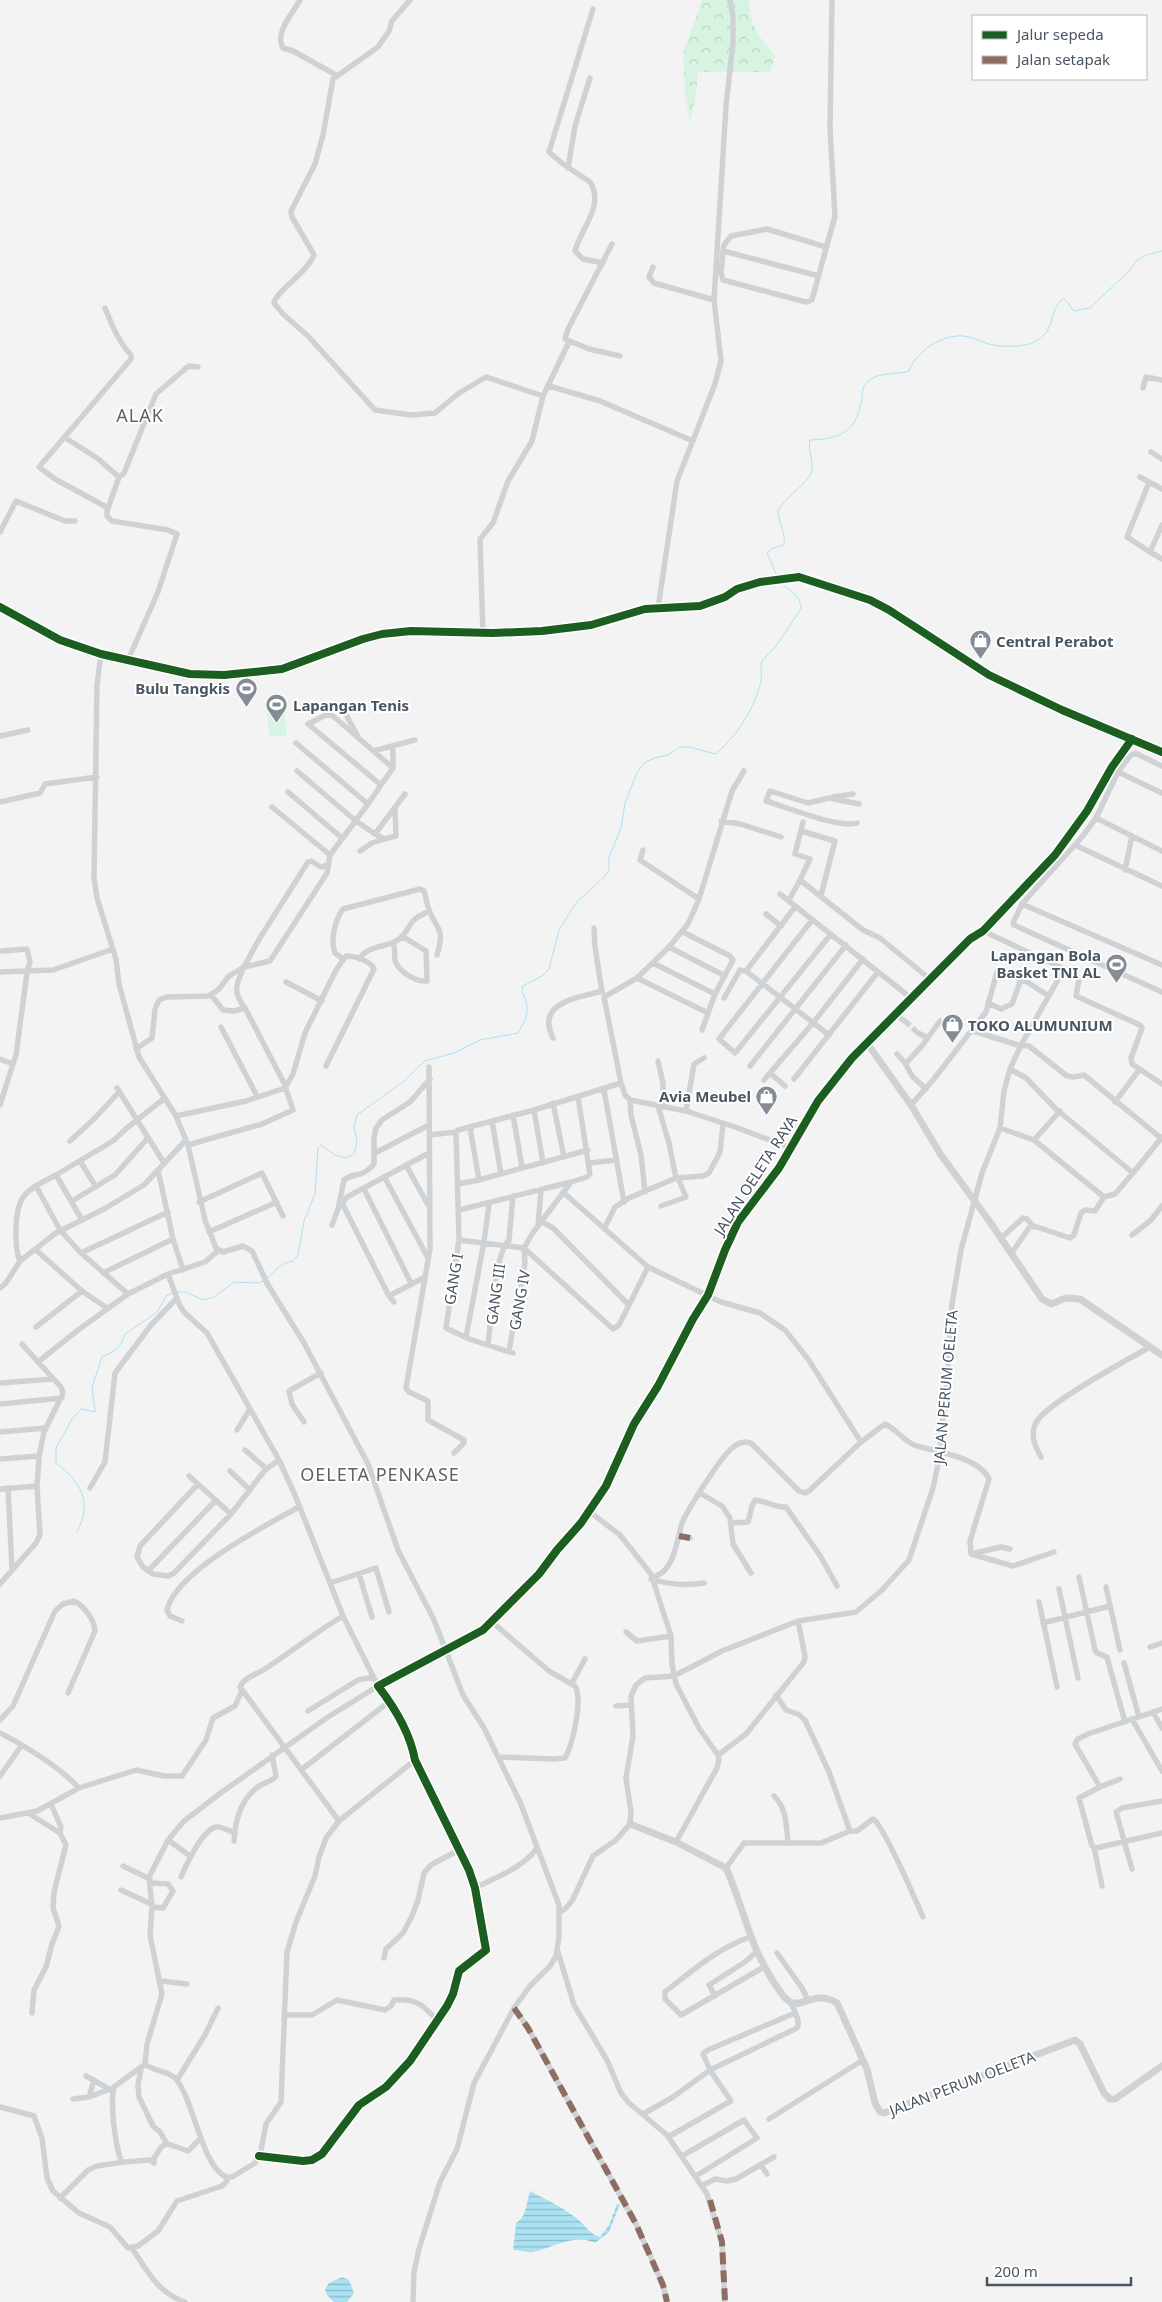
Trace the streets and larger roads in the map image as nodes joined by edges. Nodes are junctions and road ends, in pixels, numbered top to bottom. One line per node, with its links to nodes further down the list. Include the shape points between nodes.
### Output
1 (300, 0): 6 (street, via 280,36 281,45)
2 (410, 0): 6 (street, via 392,21 378,47)
3 (730, 0): 15 (street, via 732,42)
4 (832, 0): 10 (street, via 830,128 835,216)
5 (593, 9): 8 (street, via 549,150)
6 (336, 75): 23 (street, via 314,168 291,211 313,257 274,303 375,410 411,415 435,413 486,376)
7 (590, 78): 8 (street, via 575,126)
8 (568, 168): 12 (street, via 590,182 594,196 594,209 576,254 583,259)
9 (612, 244): 12 (street)
10 (826, 247): 11 (street, via 766,229 731,236); 14 (street)
11 (723, 251): 14 (street); 14 (street, via 723,280 749,287 808,302 812,300)
12 (603, 263): 17 (street, via 565,336)
13 (653, 268): 15 (street, via 649,277 654,283)
14 (819, 276)
15 (714, 300): 25 (street, via 721,361)
16 (105, 308): 24 (street, via 121,344 132,357)
17 (569, 342): 18 (street); 21 (street)
18 (620, 356)
19 (198, 367): 29 (street, via 184,369 158,392)
20 (1162, 380): 22 (street, via 1146,377)
21 (549, 386): 23 (street); 25 (street, via 600,401)
22 (1143, 388)
23 (543, 396): 40 (street, via 532,441 508,481 494,520 480,539)
24 (64, 437): 29 (street, via 97,458); 32 (street, via 40,469)
25 (693, 441): 39 (street, via 673,500)
26 (1151, 452): 27 (street)
27 (1162, 459)
28 (1140, 477): 30 (street)
29 (119, 478): 32 (street)
30 (1151, 483): 31 (street); 36 (street, via 1126,534)
31 (1162, 489)
32 (108, 508): 42 (street, via 107,516 112,521 168,530 178,535)
33 (75, 521): 35 (street, via 65,521 16,501)
34 (1162, 525): 36 (street)
35 (0, 532)
36 (1150, 552): 37 (street)
37 (1162, 560)
38 (0, 607): 41 (street, via 60,640)
39 (658, 608): 40 (street, via 628,613 591,625); 47 (street, via 700,606 737,589 789,578 808,579 870,600 989,675)
40 (483, 633): 42 (street, via 411,631 382,634 282,669 249,674 190,674)
41 (101, 654): 42 (street); 58 (street, via 97,685)
42 (128, 660)
43 (343, 709): 46 (street)
44 (28, 730): 45 (street)
45 (0, 736)
46 (358, 738): 50 (street); 59 (street, via 328,714 308,724)
47 (1132, 739): 52 (street); 103 (street, JALAN OELETA RAYA, via 1060,848)
48 (415, 740): 50 (street)
49 (296, 743): 67 (street)
50 (373, 751): 54 (street)
51 (393, 751): 54 (street)
52 (1162, 752)
53 (1162, 766): 57 (street, via 1135,753)
54 (393, 768): 59 (street)
55 (297, 771): 74 (street)
56 (744, 771): 73 (street)
57 (1118, 772): 61 (street); 72 (street)
58 (97, 776): 65 (street, via 46,784 40,793); 110 (street, via 94,877)
59 (381, 785): 67 (street)
60 (288, 792): 81 (street)
61 (1162, 793)
62 (405, 794): 70 (street)
63 (853, 794): 64 (street)
64 (829, 798): 66 (street); 68 (street)
65 (0, 802)
66 (811, 802): 71 (street); 71 (street, via 770,791 766,801)
67 (368, 804): 74 (street)
68 (859, 804)
69 (272, 807): 87 (street)
70 (395, 808): 78 (street); 82 (street, via 396,836)
71 (807, 814): 76 (street, via 850,825)
72 (1096, 818): 79 (street); 83 (street)
73 (721, 821): 80 (street); 94 (street)
74 (356, 822): 78 (street); 81 (street)
75 (803, 822): 77 (street)
76 (857, 823)
77 (801, 831): 90 (street, via 795,854 810,859); 93 (street, via 835,841)
78 (375, 834): 82 (street)
79 (1132, 836): 86 (street); 89 (street)
80 (781, 837)
81 (342, 838): 87 (street)
82 (384, 839): 85 (street)
83 (1075, 845): 89 (street); 96 (street)
84 (643, 850): 94 (street, via 640,860)
85 (360, 851)
86 (1162, 851)
87 (330, 855): 88 (street)
88 (328, 865): 118 (street, via 327,873 270,961); 118 (street, via 321,867 308,862)
89 (1126, 870): 91 (street)
90 (800, 880): 93 (street); 95 (street)
91 (1162, 886)
92 (780, 894): 95 (street)
93 (821, 895): 127 (street)
94 (699, 899): 104 (street)
95 (789, 900): 97 (street)
96 (1022, 904): 117 (street); 130 (street, via 1014,926)
97 (795, 907): 100 (street); 101 (street)
98 (430, 911): 106 (street, via 414,919 407,933); 112 (street, via 441,932); 113 (street, via 422,888 343,909 336,924 333,947 335,953)
99 (766, 914): 101 (street)
100 (812, 920): 105 (street); 129 (street)
101 (781, 926): 120 (street)
102 (594, 928): 131 (street)
103 (983, 931): 119 (street); 127 (street, JALAN OELETA RAYA, via 970,939)
104 (683, 932): 109 (street); 124 (street, via 731,958 733,962)
105 (831, 934): 108 (street); 135 (street)
106 (399, 939): 107 (street); 107 (street, via 405,938 426,951 427,981 414,979 401,969 396,963)
107 (393, 942): 114 (street, via 367,950)
108 (845, 945): 115 (street); 141 (street)
109 (669, 947): 116 (street); 124 (street)
110 (113, 949): 122 (street, via 54,970); 156 (street)
111 (2, 951): 122 (street, via 28,950 30,962)
112 (437, 955)
113 (343, 958): 114 (street); 138 (street)
114 (359, 959): 163 (street, via 373,965 374,969)
115 (863, 959): 123 (street); 146 (street)
116 (653, 963): 125 (street); 132 (street)
117 (1162, 964)
118 (244, 967): 133 (street, via 229,976); 140 (street, via 237,993)
119 (1064, 969): 134 (street, JALAN PERUM OELETA); 167 (street, via 1078,977 1076,996 1141,1026 1131,1061)
120 (746, 971): 129 (street); 136 (street, via 740,970)
121 (0, 972): 122 (street)
122 (27, 972): 162 (street)
123 (878, 972): 137 (street); 151 (street)
124 (725, 976): 132 (street)
125 (637, 978): 131 (street); 142 (street)
126 (1020, 979): 134 (street); 139 (street, via 1012,1004 1001,1008); 139 (street, via 997,972)
127 (930, 980): 137 (street, JALAN OELETA RAYA)
128 (286, 982): 138 (street)
129 (762, 984): 135 (street); 135 (street, via 719,1038 735,1053)
130 (1162, 992)
131 (603, 994): 152 (street, via 561,1003 551,1012 548,1024); 172 (street)
132 (715, 994): 142 (street)
133 (211, 995): 140 (street, via 223,1010); 156 (street, via 160,998 155,1009 152,1038)
134 (1049, 996): 155 (street, JALAN PERUM OELETA)
135 (779, 997): 141 (street)
136 (724, 998)
137 (912, 998): 143 (street, JALAN OELETA RAYA)
138 (322, 1001): 175 (street, via 305,1033 293,1074)
139 (988, 1003): 149 (street)
140 (245, 1008): 175 (street)
141 (796, 1009): 146 (street); 164 (street)
142 (708, 1013): 148 (street)
143 (896, 1015): 145 (street); 154 (street, JALAN OELETA RAYA)
144 (940, 1021): 153 (street)
145 (906, 1022)
146 (813, 1023): 151 (street); 168 (street)
147 (222, 1027): 178 (street)
148 (702, 1030)
149 (973, 1031): 155 (street); 176 (street)
150 (918, 1033): 153 (street)
151 (829, 1035): 170 (street)
152 (553, 1038)
153 (928, 1038): 161 (street)
154 (867, 1043): 185 (street); 205 (street, JALAN OELETA RAYA, via 818,1101)
155 (1021, 1044): 166 (street, JALAN PERUM OELETA); 182 (street, via 1042,1055 1067,1076 1084,1075)
156 (136, 1049): 180 (street)
157 (896, 1054): 161 (street)
158 (704, 1058): 188 (street, via 694,1064)
159 (0, 1059): 162 (street)
160 (658, 1061): 186 (street, via 663,1084)
161 (905, 1062): 176 (street, via 912,1076)
162 (13, 1064): 184 (street)
163 (326, 1066)
164 (750, 1066)
165 (430, 1067): 169 (street)
166 (1010, 1069): 189 (street, via 1026,1078); 197 (street, JALAN PERUM OELETA)
167 (1139, 1070): 173 (street); 182 (street)
168 (770, 1073): 171 (street); 174 (street)
169 (430, 1078): 195 (street); 207 (street, via 410,1102 378,1125 374,1138)
170 (794, 1079)
171 (764, 1080)
172 (621, 1083): 177 (street); 181 (street)
173 (1162, 1084)
174 (785, 1086)
175 (285, 1088): 178 (street); 204 (street, via 292,1112 262,1124)
176 (926, 1089): 185 (street)
177 (604, 1090): 179 (street); 210 (street)
178 (257, 1096): 191 (street)
179 (578, 1097): 183 (street); 206 (street)
180 (165, 1098): 191 (street); 192 (street)
181 (630, 1100): 186 (street); 230 (street)
182 (1115, 1102): 200 (street)
183 (553, 1103): 187 (street); 209 (street)
184 (0, 1105)
185 (911, 1105): 239 (street, via 924,1130)
186 (660, 1106): 188 (street); 222 (street)
187 (534, 1110): 190 (street); 212 (street)
188 (686, 1111): 194 (street)
189 (1060, 1112): 202 (street); 218 (street)
190 (513, 1115): 193 (street); 216 (street)
191 (176, 1116): 204 (street)
192 (136, 1120): 201 (street); 203 (street, via 118,1090 94,1120); 211 (street, via 113,1141)
193 (492, 1121): 196 (street); 219 (street)
194 (722, 1124): 205 (street); 222 (street, via 720,1152 711,1171 703,1176)
195 (429, 1125): 199 (street); 207 (street)
196 (470, 1127): 198 (street); 223 (street)
197 (1000, 1128): 202 (street); 239 (street, JALAN PERUM OELETA, via 982,1173)
198 (456, 1132): 199 (street); 225 (street, GANG I)
199 (430, 1135): 208 (street)
200 (1162, 1138): 218 (street)
201 (148, 1139): 214 (street); 227 (street, via 120,1170)
202 (1034, 1140): 233 (street)
203 (70, 1141)
204 (187, 1142): 214 (street); 235 (street)
205 (791, 1148): 276 (street, JALAN OELETA RAYA, via 738,1222)
206 (588, 1150): 209 (street); 213 (street)
207 (375, 1153): 241 (street, via 375,1161 368,1171 359,1176 348,1176 343,1181)
208 (429, 1153): 215 (street); 240 (street)
209 (564, 1157): 212 (street)
210 (616, 1160): 213 (street); 237 (street)
211 (80, 1161): 220 (street); 227 (street)
212 (543, 1163): 216 (street)
213 (590, 1163): 224 (street, via 590,1176)
214 (164, 1164): 217 (street)
215 (406, 1165): 221 (street); 240 (street)
216 (522, 1168): 219 (street)
217 (158, 1170): 245 (street); 247 (street, via 133,1193)
218 (1133, 1173): 233 (street, via 1114,1194)
219 (501, 1174): 223 (street)
220 (56, 1175): 226 (street); 234 (street)
221 (385, 1178): 228 (street); 265 (street)
222 (677, 1178): 230 (street); 242 (street, via 686,1197)
223 (479, 1180): 225 (street)
224 (571, 1182): 229 (street); 231 (street)
225 (458, 1184): 244 (street, GANG I)
226 (36, 1186): 252 (street); 266 (street, via 20,1203 15,1239)
227 (96, 1187): 234 (street)
228 (364, 1189): 241 (street, via 347,1197); 272 (street)
229 (541, 1189): 232 (street); 248 (street)
230 (645, 1192): 237 (street)
231 (564, 1193): 248 (street); 251 (street)
232 (513, 1196): 238 (street); 259 (street, GANG III, via 509,1240)
233 (1104, 1196): 250 (street, via 1095,1211 1081,1213 1070,1238)
234 (72, 1202): 247 (street)
235 (199, 1202): 236 (street, via 262,1173); 253 (street)
236 (277, 1202): 246 (street); 253 (street)
237 (624, 1202): 251 (street, via 615,1207)
238 (489, 1204): 244 (street); 258 (street)
239 (975, 1204): 255 (street); 301 (street, JALAN PERUM OELETA, via 961,1250 952,1304)
240 (428, 1205): 265 (street)
241 (340, 1206): 249 (street); 277 (street)
242 (661, 1206)
243 (1162, 1206): 254 (street)
244 (459, 1210): 257 (street, GANG I)
245 (168, 1212): 256 (street); 263 (street)
246 (283, 1216)
247 (82, 1220): 252 (street)
248 (540, 1224): 260 (street); 280 (street, via 553,1228)
249 (332, 1225)
250 (1034, 1227): 255 (street, via 1023,1218); 264 (street, via 1029,1227)
251 (604, 1229): 267 (street)
252 (60, 1230): 261 (street); 263 (street)
253 (209, 1232): 262 (street)
254 (1132, 1235)
255 (1001, 1238): 264 (street)
256 (173, 1239): 268 (street); 269 (street)
257 (459, 1240): 258 (street); 283 (street, GANG I, via 445,1324 447,1330)
258 (484, 1242): 259 (street); 283 (street)
259 (504, 1245): 260 (street); 285 (street, GANG III)
260 (524, 1248): 280 (street, via 611,1329 619,1325); 285 (street, GANG IV, via 525,1263 511,1352)
261 (36, 1250): 266 (street); 274 (street)
262 (219, 1250): 268 (street, via 205,1262); 289 (street, via 247,1247 252,1251 268,1285)
263 (82, 1254): 269 (street)
264 (1011, 1254): 286 (street, via 1045,1302 1054,1304 1066,1298 1080,1299)
265 (428, 1258): 271 (street)
266 (20, 1261): 273 (street)
267 (648, 1268): 276 (street); 280 (street)
268 (183, 1270): 270 (street)
269 (103, 1273): 275 (street)
270 (168, 1274): 275 (street); 278 (street)
271 (425, 1277): 272 (street); 302 (street, via 406,1388 428,1401 428,1420 464,1440)
272 (411, 1283): 277 (street)
273 (0, 1288)
274 (82, 1291): 281 (street); 282 (street)
275 (128, 1294): 281 (street)
276 (708, 1295): 299 (street, via 760,1314 785,1330 808,1359); 319 (street, JALAN OELETA RAYA, via 634,1424 611,1477)
277 (390, 1296): 279 (street)
278 (176, 1297): 294 (street, via 184,1312 207,1333); 313 (street, via 151,1324 115,1373 105,1462)
279 (394, 1302)
280 (628, 1304)
281 (107, 1308): 288 (street)
282 (36, 1327)
283 (466, 1337): 285 (street)
284 (22, 1344): 288 (street)
285 (488, 1345)
286 (1150, 1347): 287 (street); 304 (street, via 1092,1381 1040,1418 1033,1437)
287 (1162, 1355)
288 (38, 1362): 290 (street)
289 (321, 1373): 295 (street, via 289,1390 292,1404); 356 (street, via 368,1464 398,1550)
290 (53, 1379): 291 (street); 292 (street, via 62,1390)
291 (0, 1383)
292 (62, 1398): 293 (street); 296 (street)
293 (0, 1404)
294 (250, 1409): 297 (street); 306 (street)
295 (304, 1422)
296 (46, 1428): 298 (street); 303 (street)
297 (237, 1430)
298 (0, 1432)
299 (861, 1442): 301 (street, via 886,1424 912,1444); 316 (street, via 805,1493 799,1491 752,1444 742,1442 725,1456)
300 (244, 1450): 307 (street)
301 (941, 1450): 326 (street, via 971,1463 989,1478 970,1541); 349 (street, JALAN PERUM OELETA, via 933,1488 909,1560 861,1609)
302 (454, 1453)
303 (39, 1456): 305 (street); 311 (street)
304 (1042, 1457)
305 (0, 1459)
306 (279, 1460): 307 (street); 318 (street)
307 (267, 1469): 315 (street)
308 (230, 1471): 315 (street)
309 (189, 1476): 310 (street)
310 (198, 1484): 317 (street); 329 (street, via 140,1546 136,1557)
311 (37, 1486): 312 (street); 328 (street, via 40,1535)
312 (8, 1488): 314 (street); 328 (street)
313 (90, 1488)
314 (0, 1489)
315 (250, 1490): 320 (street)
316 (700, 1493): 321 (street, via 722,1506); 322 (street, via 684,1520)
317 (216, 1500): 320 (street); 329 (street)
318 (299, 1507): 335 (street); 348 (street, via 211,1560 179,1588 167,1610 170,1616)
319 (590, 1512): 334 (street, via 620,1535 648,1569); 350 (street, JALAN OELETA RAYA, via 539,1574)
320 (230, 1514): 329 (street, via 174,1573 160,1576)
321 (731, 1523): 330 (street, via 733,1544); 338 (street, via 748,1522 756,1500 786,1507 821,1556)
322 (679, 1536): 323 (street); 334 (street, via 664,1571)
323 (690, 1538)
324 (1010, 1549): 326 (street, via 1001,1547)
325 (1054, 1552): 326 (street, via 1013,1566)
326 (971, 1554)
327 (0, 1569): 331 (street)
328 (12, 1569): 331 (street)
329 (148, 1571)
330 (751, 1573)
331 (7, 1574): 337 (street)
332 (358, 1574): 335 (street); 343 (street, via 376,1568); 346 (street)
333 (1079, 1577): 344 (street)
334 (651, 1578): 336 (street, via 666,1584 686,1586); 353 (street)
335 (330, 1583): 345 (street)
336 (704, 1583)
337 (0, 1584)
338 (836, 1586)
339 (1106, 1587): 342 (street)
340 (1058, 1588): 347 (street)
341 (1039, 1602): 351 (street)
342 (1110, 1606): 344 (street); 357 (street)
343 (389, 1612)
344 (1087, 1612): 347 (street); 378 (street, via 1095,1650 1107,1657)
345 (343, 1616): 361 (street); 366 (street, via 247,1679 241,1685)
346 (372, 1617)
347 (1065, 1617): 351 (street); 362 (street)
348 (182, 1621)
349 (798, 1621): 360 (street, JALAN PERUM OELETA, via 722,1651); 368 (street, via 806,1658)
350 (492, 1622): 356 (street, JALAN OELETA RAYA, via 477,1634); 363 (street, via 549,1671)
351 (1043, 1623): 365 (street)
352 (626, 1632): 353 (street, via 637,1641)
353 (671, 1636): 360 (street)
354 (1162, 1643): 355 (street)
355 (1150, 1647)
356 (445, 1650): 364 (street, JALAN OELETA RAYA); 385 (street, via 463,1695)
357 (1120, 1650)
358 (585, 1659): 363 (street)
359 (1124, 1663): 375 (street)
360 (674, 1676): 370 (street, via 640,1681 632,1692); 383 (street, via 689,1711)
361 (373, 1677): 364 (street); 373 (street, via 358,1680)
362 (1078, 1678)
363 (572, 1684): 385 (street, via 579,1692 578,1704 572,1739 564,1758)
364 (378, 1686): 369 (street); 382 (street, JALAN OELETA RAYA)
365 (1057, 1687)
366 (242, 1690): 382 (street); 391 (street, via 235,1706 213,1718 206,1740 182,1776 136,1770)
367 (68, 1693): 377 (street, via 94,1630 86,1612 74,1601 55,1611 13,1706)
368 (776, 1695): 383 (street, via 746,1734); 400 (street, via 786,1710 805,1720 829,1772)
369 (390, 1701): 386 (street, via 409,1738); 387 (street)
370 (631, 1705): 371 (street); 399 (street, via 633,1736 626,1784)
371 (616, 1706)
372 (1162, 1709): 374 (street)
373 (308, 1711)
374 (1153, 1712): 375 (street); 379 (street)
375 (1139, 1717): 376 (street)
376 (1132, 1719): 378 (street); 388 (street)
377 (0, 1720)
378 (1125, 1722): 392 (street, via 1082,1737 1076,1743)
379 (1162, 1728)
380 (0, 1733): 381 (street)
381 (22, 1745): 389 (street); 391 (street)
382 (285, 1747): 384 (street, JALAN OELETA RAYA); 387 (street)
383 (718, 1755): 406 (street, via 717,1768)
384 (272, 1756): 402 (street, via 275,1778 259,1786 248,1797 240,1809); 404 (street, JALAN OELETA RAYA, via 191,1814)
385 (498, 1757): 409 (street)
386 (415, 1760): 398 (street); 411 (street)
387 (300, 1770): 398 (street)
388 (1162, 1771)
389 (0, 1776)
390 (1120, 1779): 392 (street)
391 (79, 1788): 395 (street)
392 (1100, 1788): 410 (street, via 1079,1799)
393 (774, 1796): 407 (street, via 785,1815)
394 (1162, 1801): 408 (street, via 1116,1812)
395 (51, 1804): 396 (street); 401 (street, via 61,1827)
396 (28, 1813): 397 (street); 401 (street)
397 (0, 1818)
398 (339, 1821): 439 (street, via 322,1847 315,1876 289,1944 284,1983)
399 (630, 1824): 406 (street); 422 (street, via 616,1840 593,1856 572,1901)
400 (850, 1832): 407 (street, via 821,1843); 423 (street, via 858,1831 872,1819 876,1821)
401 (60, 1833): 437 (street, via 66,1845 53,1908 59,1926 46,1967 34,1990)
402 (235, 1833): 405 (street); 412 (street, via 222,1827 213,1828)
403 (1162, 1833): 408 (street)
404 (168, 1840): 412 (street); 417 (street, JALAN OELETA RAYA)
405 (234, 1841)
406 (676, 1842): 414 (street)
407 (788, 1842): 414 (street, via 744,1843)
408 (1123, 1842): 410 (street); 415 (street)
409 (538, 1848): 419 (street, via 517,1866); 422 (street)
410 (1094, 1848): 418 (street)
411 (459, 1850): 419 (street); 428 (street, via 424,1873 412,1916 403,1932 387,1947)
412 (190, 1856): 416 (street)
413 (123, 1866): 417 (street)
414 (726, 1868): 424 (street)
415 (1132, 1869)
416 (181, 1877)
417 (150, 1881): 421 (street); 421 (street, via 168,1884 173,1891 163,1908)
418 (1102, 1886)
419 (475, 1888): 440 (street, via 486,1950 459,1971 453,1994)
420 (121, 1890): 421 (street)
421 (151, 1906): 430 (street, via 150,1935)
422 (560, 1912): 425 (street)
423 (923, 1917)
424 (750, 1937): 426 (street); 432 (street, via 729,1944 664,1994 667,2003 681,2016)
425 (558, 1951): 436 (street, via 550,1966); 452 (street, via 578,2012 607,2060 621,2093)
426 (756, 1952): 429 (street); 432 (street, via 709,1984)
427 (777, 1953): 433 (street)
428 (384, 1958)
429 (764, 1967): 432 (street); 434 (street)
430 (161, 1981): 431 (street); 442 (street, via 160,2004)
431 (187, 1984)
432 (715, 1996)
433 (808, 2000): 434 (street, JALAN PERUM OELETA); 441 (street, JALAN PERUM OELETA, via 823,1997 837,2003)
434 (791, 2003): 438 (street)
435 (218, 2008): 447 (street)
436 (514, 2008): 469 (street, via 474,2083 457,2149 433,2201 416,2262); 470 (street, via 632,2216 663,2285)
437 (32, 2013)
438 (795, 2013): 444 (street, via 797,2028); 444 (street, via 708,2050 703,2054)
439 (285, 2015): 440 (street, via 312,2015 337,2000 384,2010 394,2000 408,1999 422,2006); 457 (street, via 281,2102 266,2124)
440 (437, 2020): 457 (street, via 404,2068 386,2087 359,2105 322,2154 304,2161)
441 (863, 2060): 443 (street, JALAN PERUM OELETA, via 876,2106 882,2113 1075,2040 1110,2099 1115,2099); 453 (street)
442 (143, 2066): 447 (street, via 172,2075); 448 (street); 456 (street, via 139,2096 153,2126)
443 (1162, 2066)
444 (710, 2070): 452 (street); 454 (street, via 732,2101)
445 (86, 2076): 446 (street)
446 (94, 2080): 448 (street); 449 (street)
447 (177, 2080): 455 (street)
448 (111, 2090): 449 (street); 460 (street, via 114,2130 120,2159)
449 (89, 2097): 450 (street)
450 (73, 2100)
451 (0, 2108): 466 (street, via 24,2112 36,2118 48,2185)
452 (643, 2114): 454 (street)
453 (770, 2119)
454 (668, 2137): 458 (street)
455 (200, 2139): 456 (street, via 188,2151); 464 (street)
456 (167, 2144): 460 (street, via 160,2148 154,2163 150,2160)
457 (259, 2156): 464 (street, via 252,2166)
458 (682, 2156): 463 (street); 463 (street, via 744,2120 757,2138)
459 (774, 2157): 461 (street)
460 (124, 2162): 466 (street, via 88,2170)
461 (761, 2164): 462 (street); 465 (street, via 736,2179 715,2179)
462 (767, 2174)
463 (696, 2176): 465 (street)
464 (226, 2177): 467 (street, via 227,2181 222,2186 177,2201 158,2231)
465 (703, 2185): 471 (street, via 716,2216 722,2242)
466 (60, 2198): 467 (street, via 78,2213 110,2227 128,2248)
467 (132, 2248): 468 (street, via 162,2289 174,2299)
468 (185, 2302)
469 (413, 2302)
470 (667, 2302)
471 (726, 2302)

